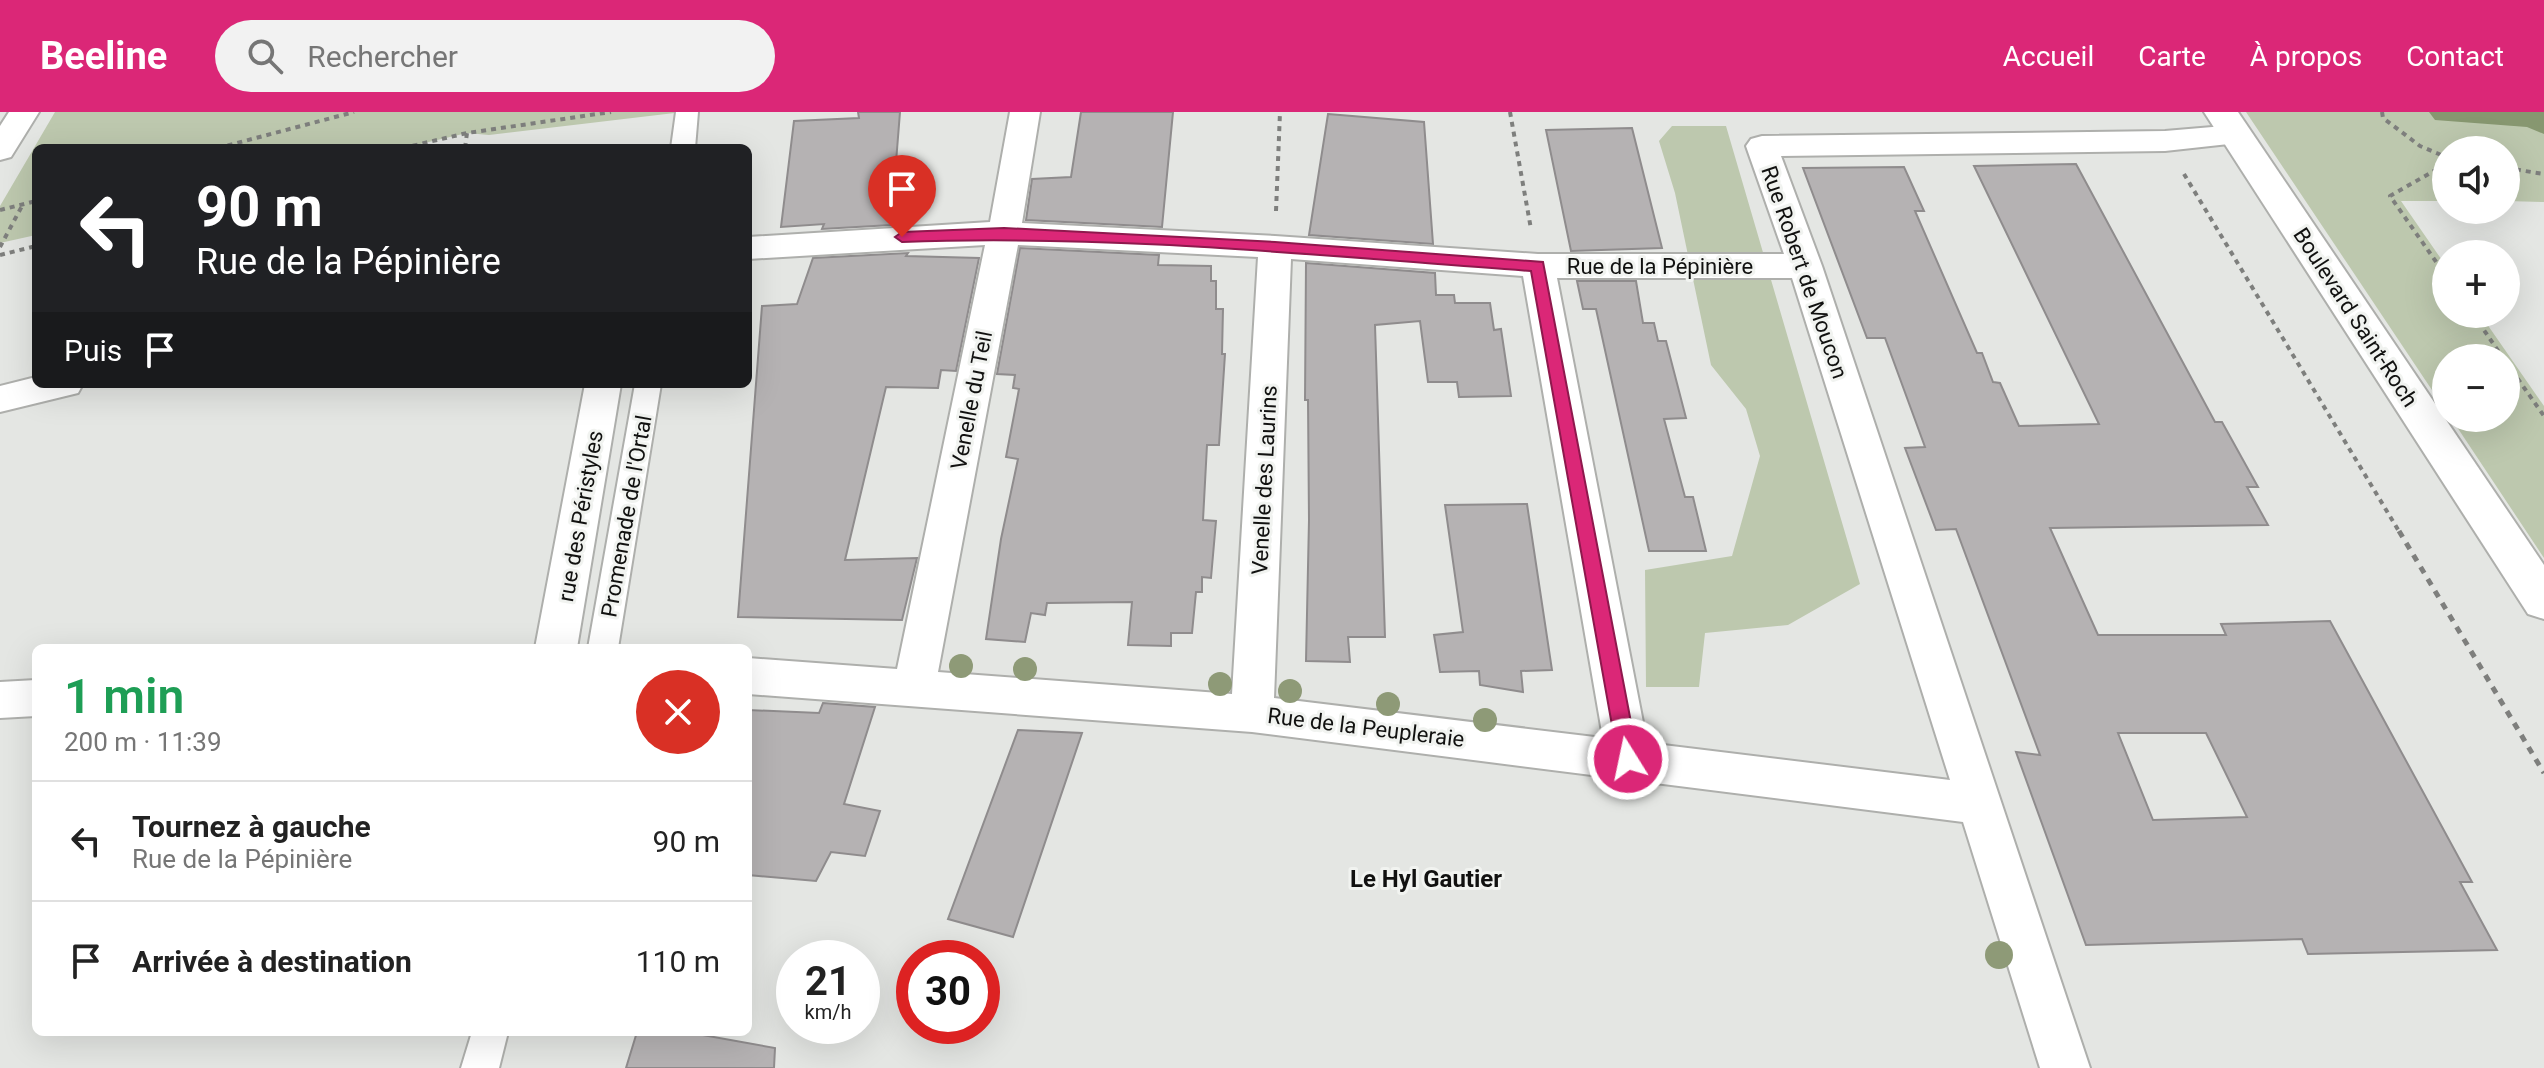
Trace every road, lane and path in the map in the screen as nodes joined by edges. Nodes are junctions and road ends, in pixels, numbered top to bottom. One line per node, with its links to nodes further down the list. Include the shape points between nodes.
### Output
1 (24, 112): 16 (street)
2 (354, 112): 12 (path)
3 (611, 112): 10 (path)
4 (687, 112): 15 (street)
5 (1025, 112): 24 (street, Venelle du Teil)
6 (1280, 112): 27 (path)
7 (1510, 112): 31 (path)
8 (2382, 112): 17 (path, via 2383,118)
9 (2229, 124): 11 (street, Rue Robert de Moucon); 39 (main road, Boulevard Saint-Roch)
10 (467, 133): 13 (path); 14 (path)
11 (2165, 141): 32 (street, Rue Robert de Moucon, via 1762,146); 48 (path)
12 (233, 144)
13 (420, 144)
14 (466, 144)
15 (683, 144)
16 (0, 150)
17 (2432, 151)
18 (2520, 170): 20 (path)
19 (2432, 172): 30 (path, via 2390,196)
20 (2544, 174)
21 (32, 202): 22 (path)
22 (22, 206): 23 (path); 25 (path)
23 (0, 210)
24 (1004, 233): 27 (street, Rue de la Pépinière); 28 (street, Rue de la Pépinière); 43 (street, Venelle du Teil)
25 (0, 247)
26 (32, 247): 29 (path)
27 (1275, 247): 31 (street, Rue de la Pépinière); 46 (street, Venelle des Laurins)
28 (752, 248)
29 (0, 255)
30 (2432, 256)
31 (1538, 266): 32 (street, Rue de la Pépinière); 47 (street)
32 (1805, 266): 49 (street, Rue Robert de Moucon)
33 (2520, 382): 38 (path)
34 (48, 388): 37 (street)
35 (602, 388): 40 (street, rue des Péristyles)
36 (647, 388): 41 (street, Promenade de l'Ortal)
37 (0, 399)
38 (2544, 416)
39 (2544, 601)
40 (557, 644)
41 (604, 644)
42 (752, 676): 43 (street, Rue de la Peupleraie)
43 (914, 687): 46 (street, Rue de la Peupleraie)
44 (32, 698): 45 (street)
45 (0, 700)
46 (1252, 714): 47 (street, Rue de la Peupleraie)
47 (1628, 759): 49 (street, Rue de la Peupleraie)
48 (2544, 773)
49 (1981, 804): 52 (street, Rue Robert de Moucon)
50 (489, 1036): 51 (street)
51 (480, 1068)
52 (2065, 1068)

